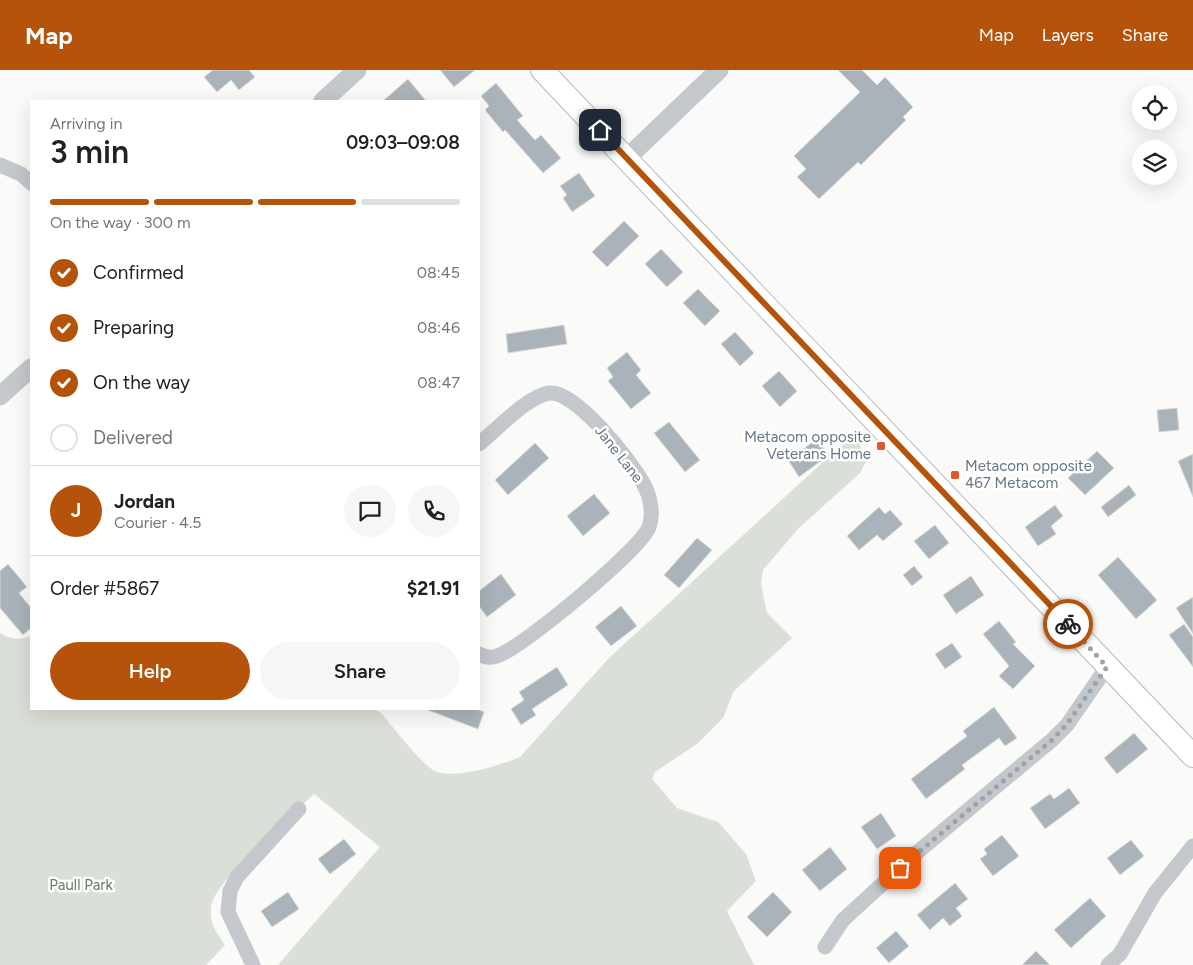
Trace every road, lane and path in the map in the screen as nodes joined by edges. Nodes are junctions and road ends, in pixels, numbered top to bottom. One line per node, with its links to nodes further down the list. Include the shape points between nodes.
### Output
1 (357, 70): 4 (street)
2 (542, 70): 5 (main road)
3 (718, 70): 5 (street)
4 (324, 100)
5 (626, 159): 12 (main road)
6 (0, 165): 7 (street, via 21,174)
7 (30, 182)
8 (30, 369): 9 (street)
9 (0, 396)
10 (480, 443): 11 (street, Jane Lane, via 536,397 550,393 568,398 601,428 643,483 651,511 649,527 640,540 583,594 519,646 496,657)
11 (480, 655)
12 (1107, 667): 13 (main road); 16 (street, via 1052,740 900,868 843,920)
13 (1193, 756)
14 (298, 809): 17 (street, via 237,877 230,891 228,912)
15 (1193, 846): 18 (street, via 1155,893 1120,954)
16 (825, 946)
17 (253, 965)
18 (1108, 965)

